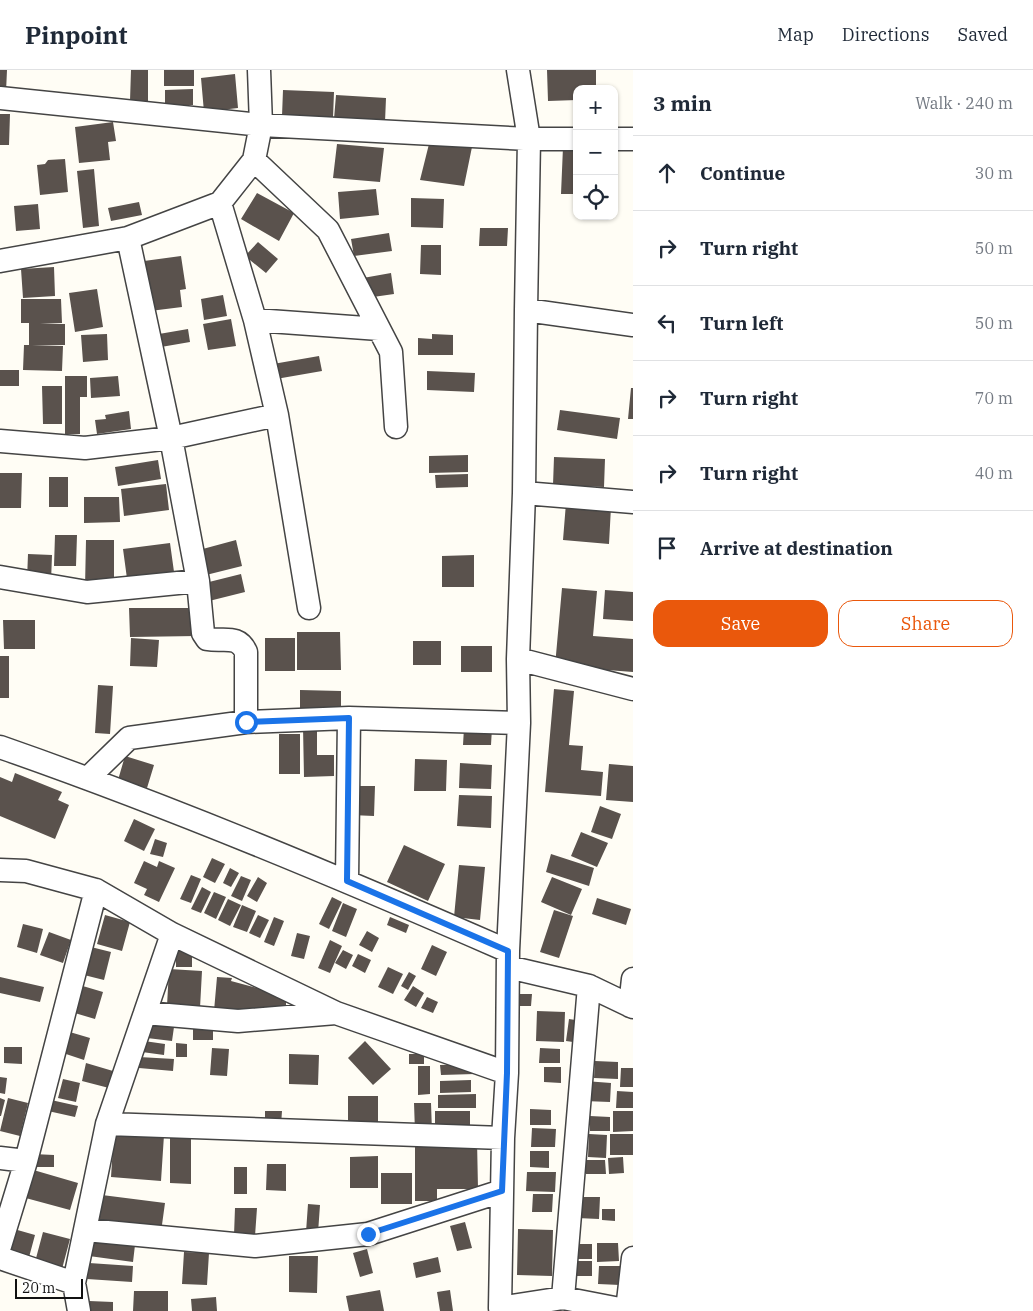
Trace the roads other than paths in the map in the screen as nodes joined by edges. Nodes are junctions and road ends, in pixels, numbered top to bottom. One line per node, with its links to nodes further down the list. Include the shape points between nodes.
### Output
1 (259, 70): 4 (street)
2 (518, 70): 5 (street)
3 (0, 98): 4 (street)
4 (262, 125): 5 (street); 9 (street)
5 (528, 139): 6 (street); 13 (street)
6 (573, 139)
7 (618, 139): 8 (street)
8 (633, 139)
9 (254, 160): 10 (street); 16 (street, via 328,230)
10 (220, 203): 11 (street); 14 (street)
11 (128, 238): 12 (street); 19 (street)
12 (0, 261)
13 (526, 310): 15 (street); 21 (street)
14 (255, 320): 16 (street); 17 (street)
15 (633, 325)
16 (379, 329): 18 (street, via 392,352)
17 (277, 415): 19 (street); 25 (street)
18 (396, 427)
19 (172, 438): 20 (street, via 85,448); 24 (street)
20 (0, 441)
21 (524, 493): 22 (street); 26 (street)
22 (633, 502)
23 (0, 577): 24 (street, via 87,592)
24 (198, 581): 29 (street, via 203,633 207,640 237,640 246,652)
25 (309, 608)
26 (518, 659): 27 (street); 30 (street)
27 (633, 688)
28 (349, 718): 29 (street); 30 (street); 34 (street)
29 (246, 722): 32 (street, via 129,738)
30 (519, 723): 37 (street)
31 (0, 747): 32 (street)
32 (88, 778): 34 (street)
33 (0, 870): 35 (street, via 26,871)
34 (347, 881): 37 (street)
35 (96, 890): 36 (street); 47 (street)
36 (172, 934): 41 (street); 42 (street)
37 (508, 959): 39 (street); 43 (street)
38 (633, 979): 40 (street)
39 (589, 986): 40 (street); 54 (street)
40 (631, 1006)
41 (145, 1013): 42 (street, via 238,1021); 44 (street)
42 (336, 1013): 43 (street)
43 (507, 1073): 45 (street)
44 (107, 1124): 45 (street); 49 (street)
45 (503, 1138): 48 (street)
46 (0, 1158): 47 (street)
47 (26, 1161): 50 (street)
48 (502, 1191): 49 (street, via 368,1234 255,1246); 55 (street)
49 (86, 1230): 53 (street)
50 (0, 1246)
51 (0, 1258): 53 (street)
52 (633, 1258): 56 (street)
53 (74, 1284): 57 (street)
54 (562, 1298): 55 (street); 56 (street)
55 (496, 1310)
56 (628, 1310)
57 (79, 1311)

